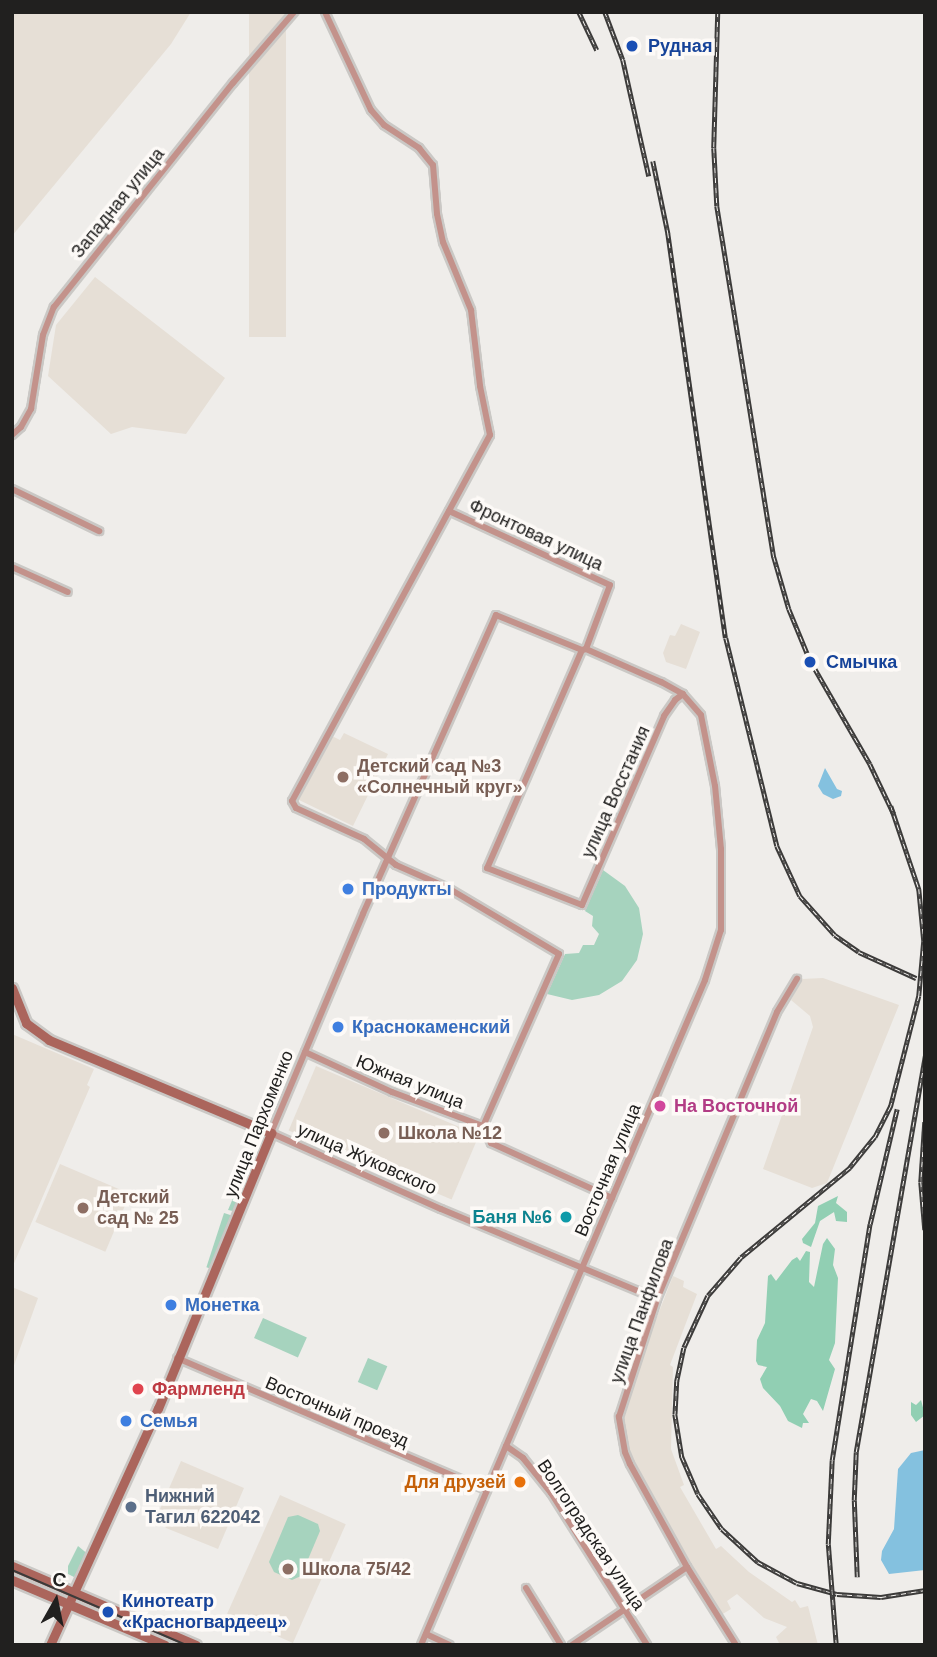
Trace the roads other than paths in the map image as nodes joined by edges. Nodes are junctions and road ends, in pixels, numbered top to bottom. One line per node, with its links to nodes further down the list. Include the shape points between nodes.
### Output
1 (294, 12): 3 (street, Западная улица, via 54,307 43,335 31,409)
2 (325, 12): 5 (street, via 372,110 384,125 419,148 433,166 443,242 471,310 490,435)
3 (12, 435)
4 (12, 489): 6 (street)
5 (449, 511): 9 (street, Фронтовая улица, via 610,585); 11 (street, via 292,801 296,808 364,839)
6 (99, 531)
7 (12, 567): 8 (street)
8 (68, 592)
9 (584, 649): 10 (street); 10 (street, улица Восстания, via 487,868 582,905 664,716); 11 (street, улица Пархоменко, via 496,615)
10 (683, 694): 17 (street, Восточная улица, via 703,720 713,774 721,849 721,930 705,980)
11 (387, 859): 14 (street, улица Пархоменко); 15 (street, via 448,888 559,954)
12 (797, 979): 19 (street, улица Панфилова, via 777,1012)
13 (12, 988): 16 (street, улица Жуковского, via 26,1023 49,1041)
14 (304, 1052): 15 (street, Южная улица); 16 (street, улица Пархоменко)
15 (483, 1126): 17 (street, Южная улица, via 491,1143)
16 (271, 1133): 18 (street, улица Жуковского); 20 (street, улица Пархоменко)
17 (612, 1198): 18 (street, Восточная улица)
18 (582, 1269): 19 (street, улица Жуковского); 21 (street, Восточная улица)
19 (657, 1299): 24 (street, улица Панфилова, via 620,1426 625,1452)
20 (177, 1358): 22 (street, Восточный проезд); 27 (street, улица Пархоменко)
21 (506, 1446): 22 (street, Восточная улица); 29 (street, Волгоградская улица, via 523,1458 551,1493)
22 (487, 1490): 30 (street, Восточная улица)
23 (12, 1566): 27 (street)
24 (687, 1567): 29 (street); 39 (street, улица Панфилова)
25 (12, 1580): 28 (street)
26 (526, 1588): 36 (street)
27 (74, 1592): 28 (street, улица Пархоменко); 33 (street)
28 (68, 1604): 31 (street, улица Пархоменко); 32 (street)
29 (625, 1610): 37 (street); 38 (street, Волгоградская улица)
30 (426, 1634): 34 (street, Восточная улица); 35 (street)
31 (50, 1645)
32 (165, 1645)
33 (196, 1645)
34 (421, 1645)
35 (450, 1645)
36 (561, 1645)
37 (572, 1645)
38 (648, 1645)
39 (736, 1645)

